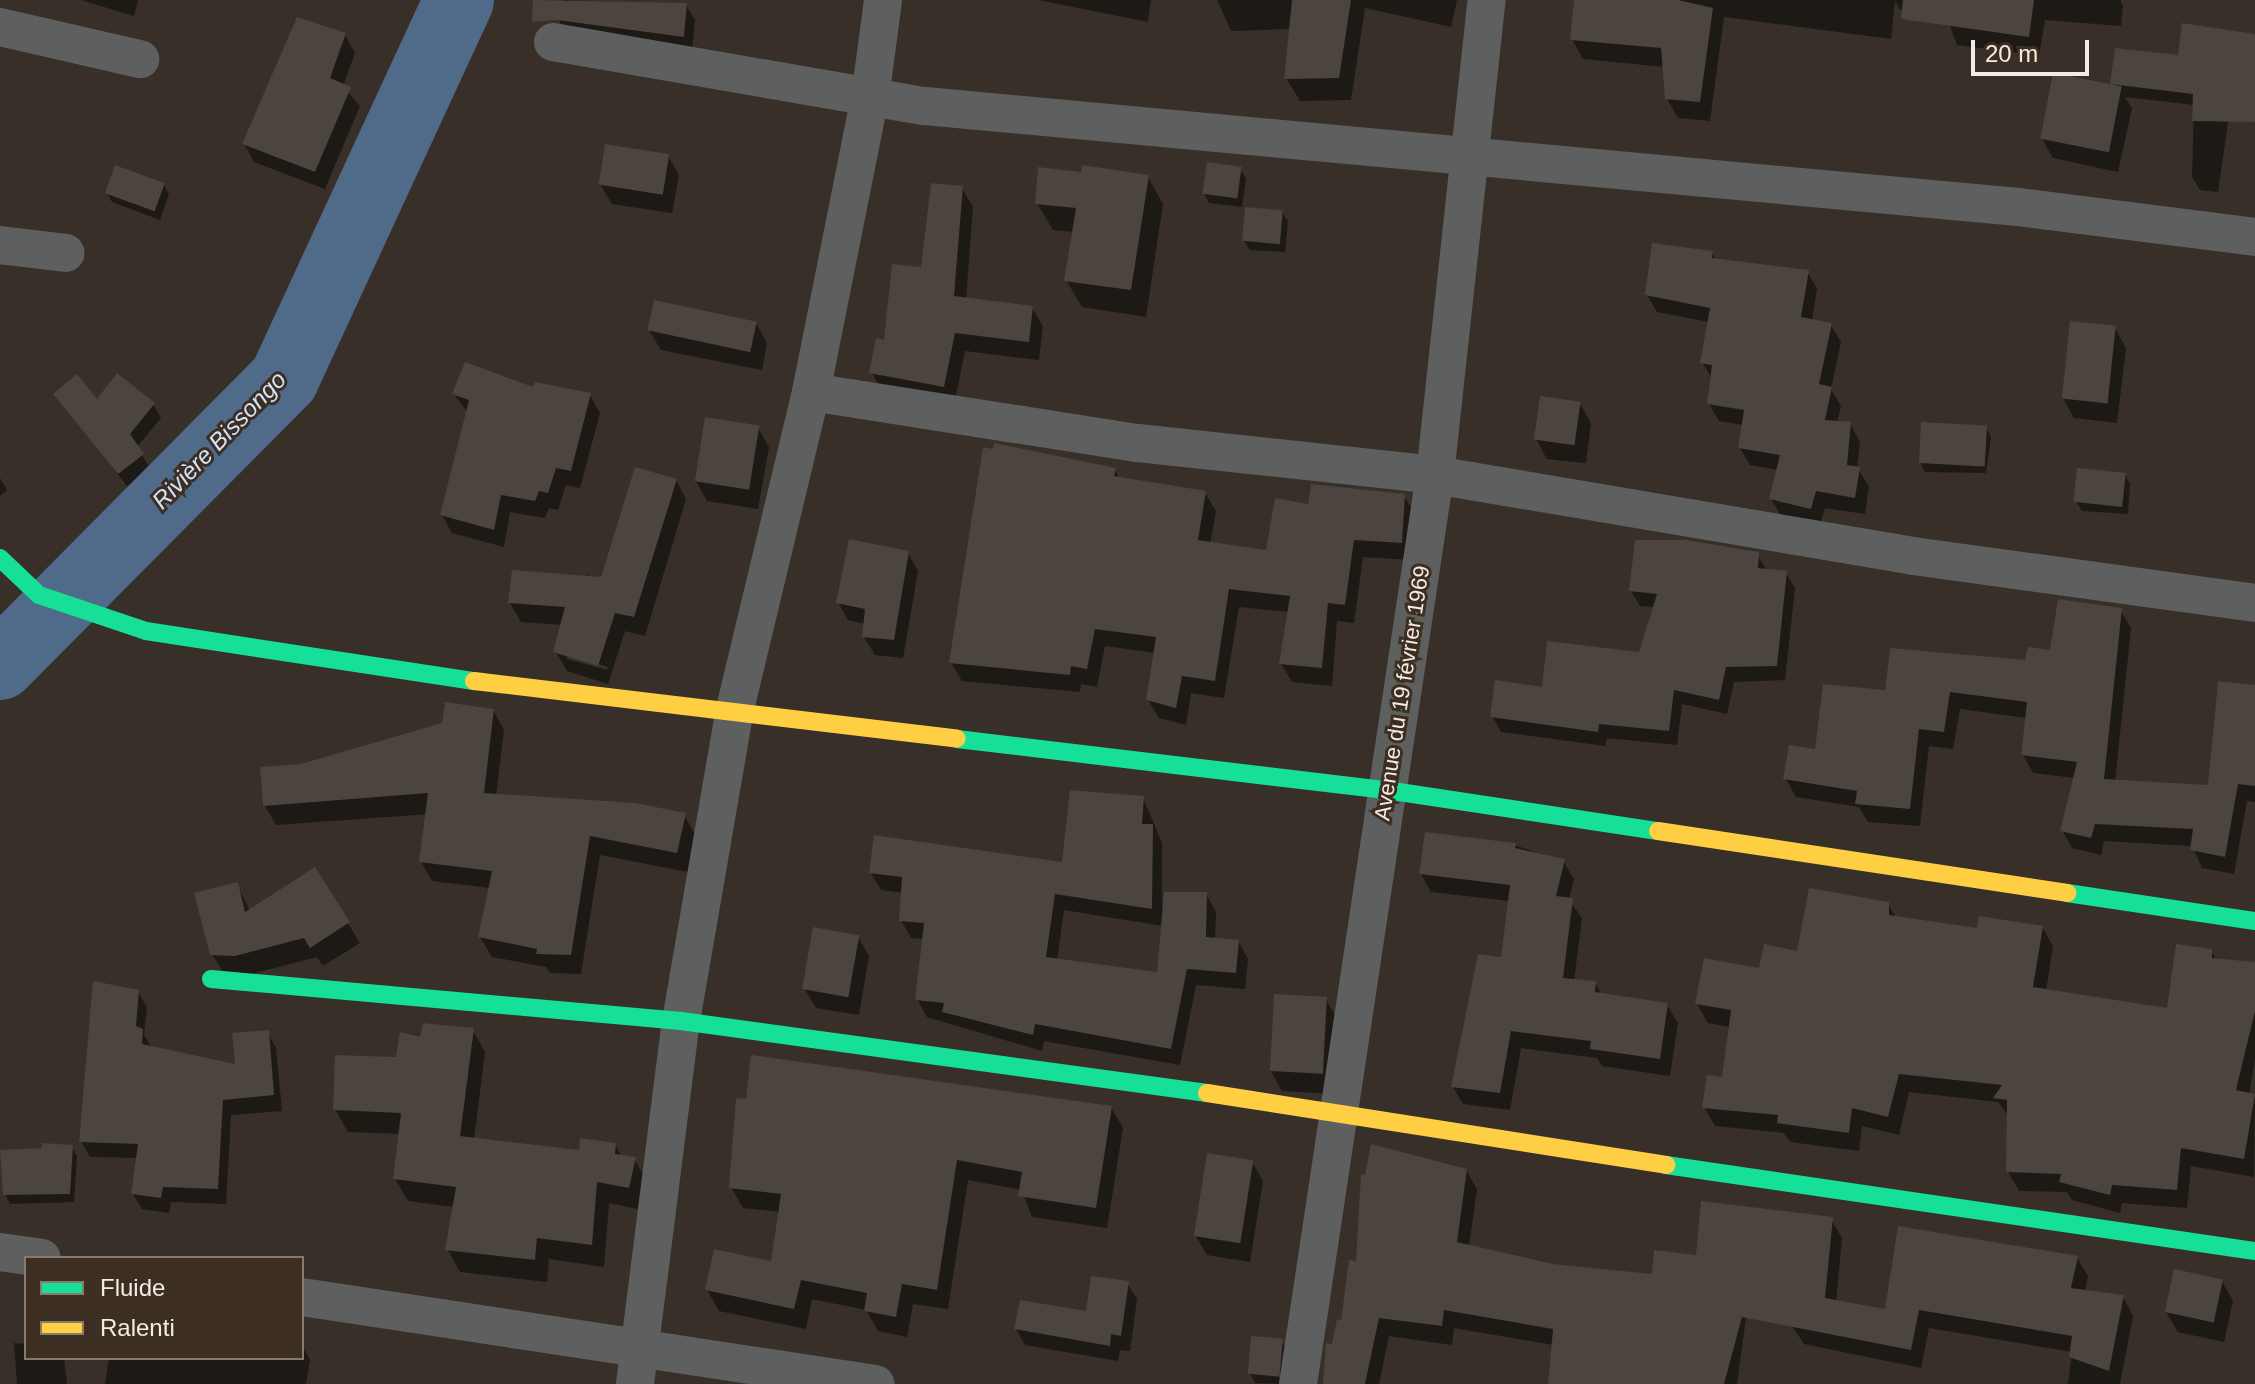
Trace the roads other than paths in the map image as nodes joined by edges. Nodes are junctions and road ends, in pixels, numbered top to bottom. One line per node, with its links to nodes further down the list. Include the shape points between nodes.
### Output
1 (883, 0): 6 (street)
2 (1487, 0): 7 (street, Avenue du 19 février 1969)
3 (0, 27): 5 (street)
4 (553, 42): 6 (street)
5 (140, 59)
6 (870, 98): 7 (street); 11 (street)
7 (1467, 154): 8 (street, via 2018,207); 12 (street, Avenue du 19 février 1969)
8 (2255, 237)
9 (0, 245): 10 (street)
10 (66, 253)
11 (811, 392): 12 (street, via 1138,443); 15 (street)
12 (1435, 475): 14 (street, via 1913,556); 16 (street, Avenue du 19 février 1969)
13 (0, 558): 15 (street, via 39,595 146,631 482,682)
14 (2255, 603)
15 (734, 713): 16 (street); 19 (street)
16 (1386, 790): 17 (street); 20 (street, Avenue du 19 février 1969)
17 (2255, 921)
18 (211, 979): 19 (street)
19 (681, 1021): 20 (street); 25 (street)
20 (1340, 1113): 21 (street, via 1835,1192); 27 (street, Avenue du 19 février 1969)
21 (2255, 1251)
22 (0, 1252): 23 (street)
23 (28, 1256)
24 (304, 1297): 25 (street)
25 (638, 1366): 26 (street)
26 (875, 1384)
27 (1298, 1384)

